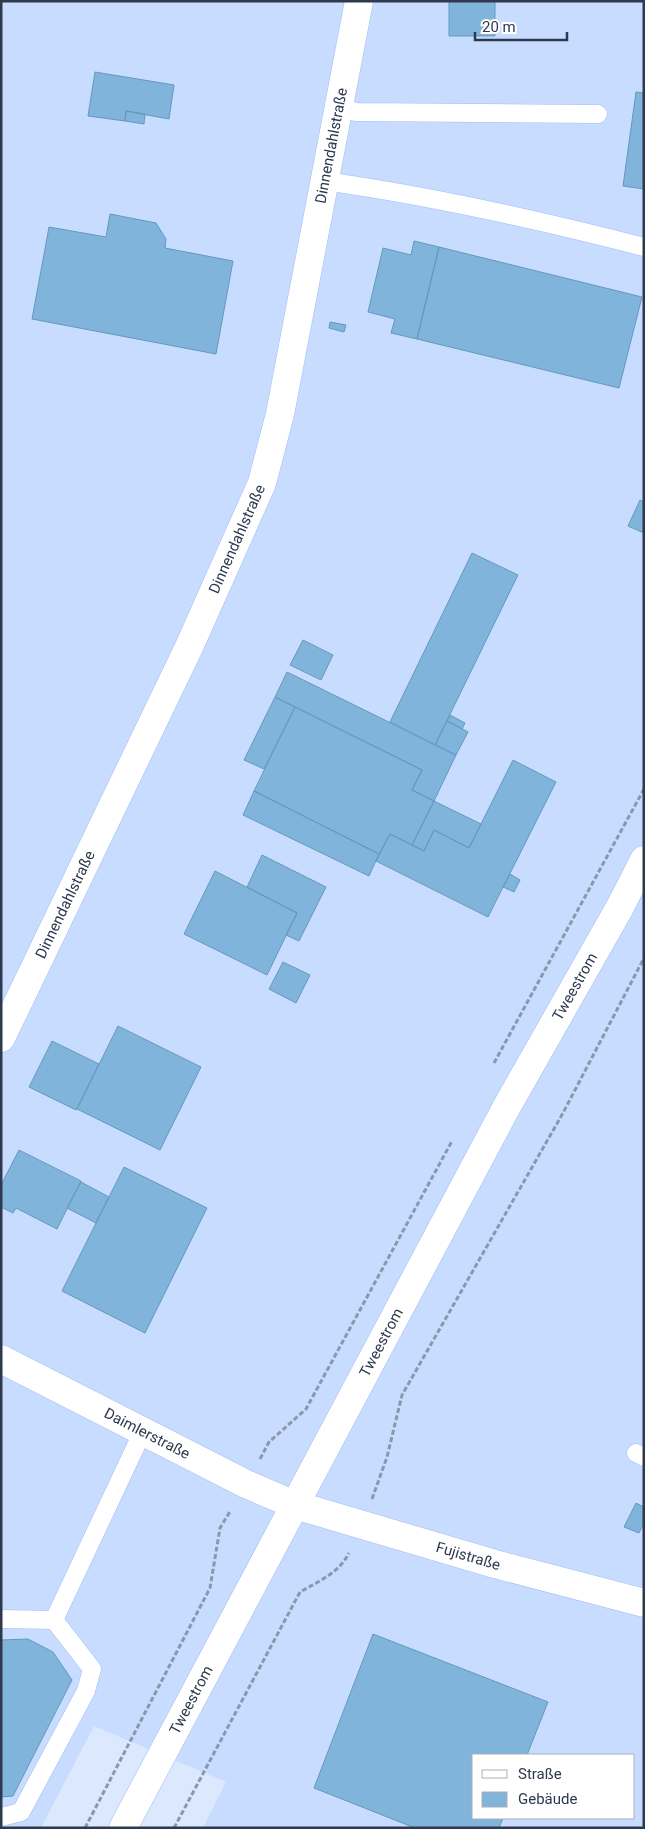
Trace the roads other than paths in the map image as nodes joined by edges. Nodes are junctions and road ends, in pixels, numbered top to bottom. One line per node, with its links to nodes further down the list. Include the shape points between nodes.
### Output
1 (359, 1): 2 (street, Dinnendahlstraße)
2 (338, 109): 3 (lane, via 357,112); 4 (street, Dinnendahlstraße)
3 (598, 114)
4 (324, 181): 5 (lane, via 534,219); 7 (street, Dinnendahlstraße, via 280,414 262,483 189,647)
5 (644, 247)
6 (644, 860): 10 (street, Tweestrom, via 506,1108)
7 (1, 1038)
8 (1, 1359): 9 (street, Daimlerstraße)
9 (143, 1431): 10 (street, Daimlerstraße, via 246,1484); 13 (lane)
10 (295, 1505): 11 (street, Fujistraße, via 495,1564); 15 (street, Tweestrom)
11 (644, 1603)
12 (1, 1619): 13 (lane)
13 (54, 1620): 14 (lane, via 92,1669 86,1691 21,1812)
14 (1, 1817)
15 (123, 1828)

